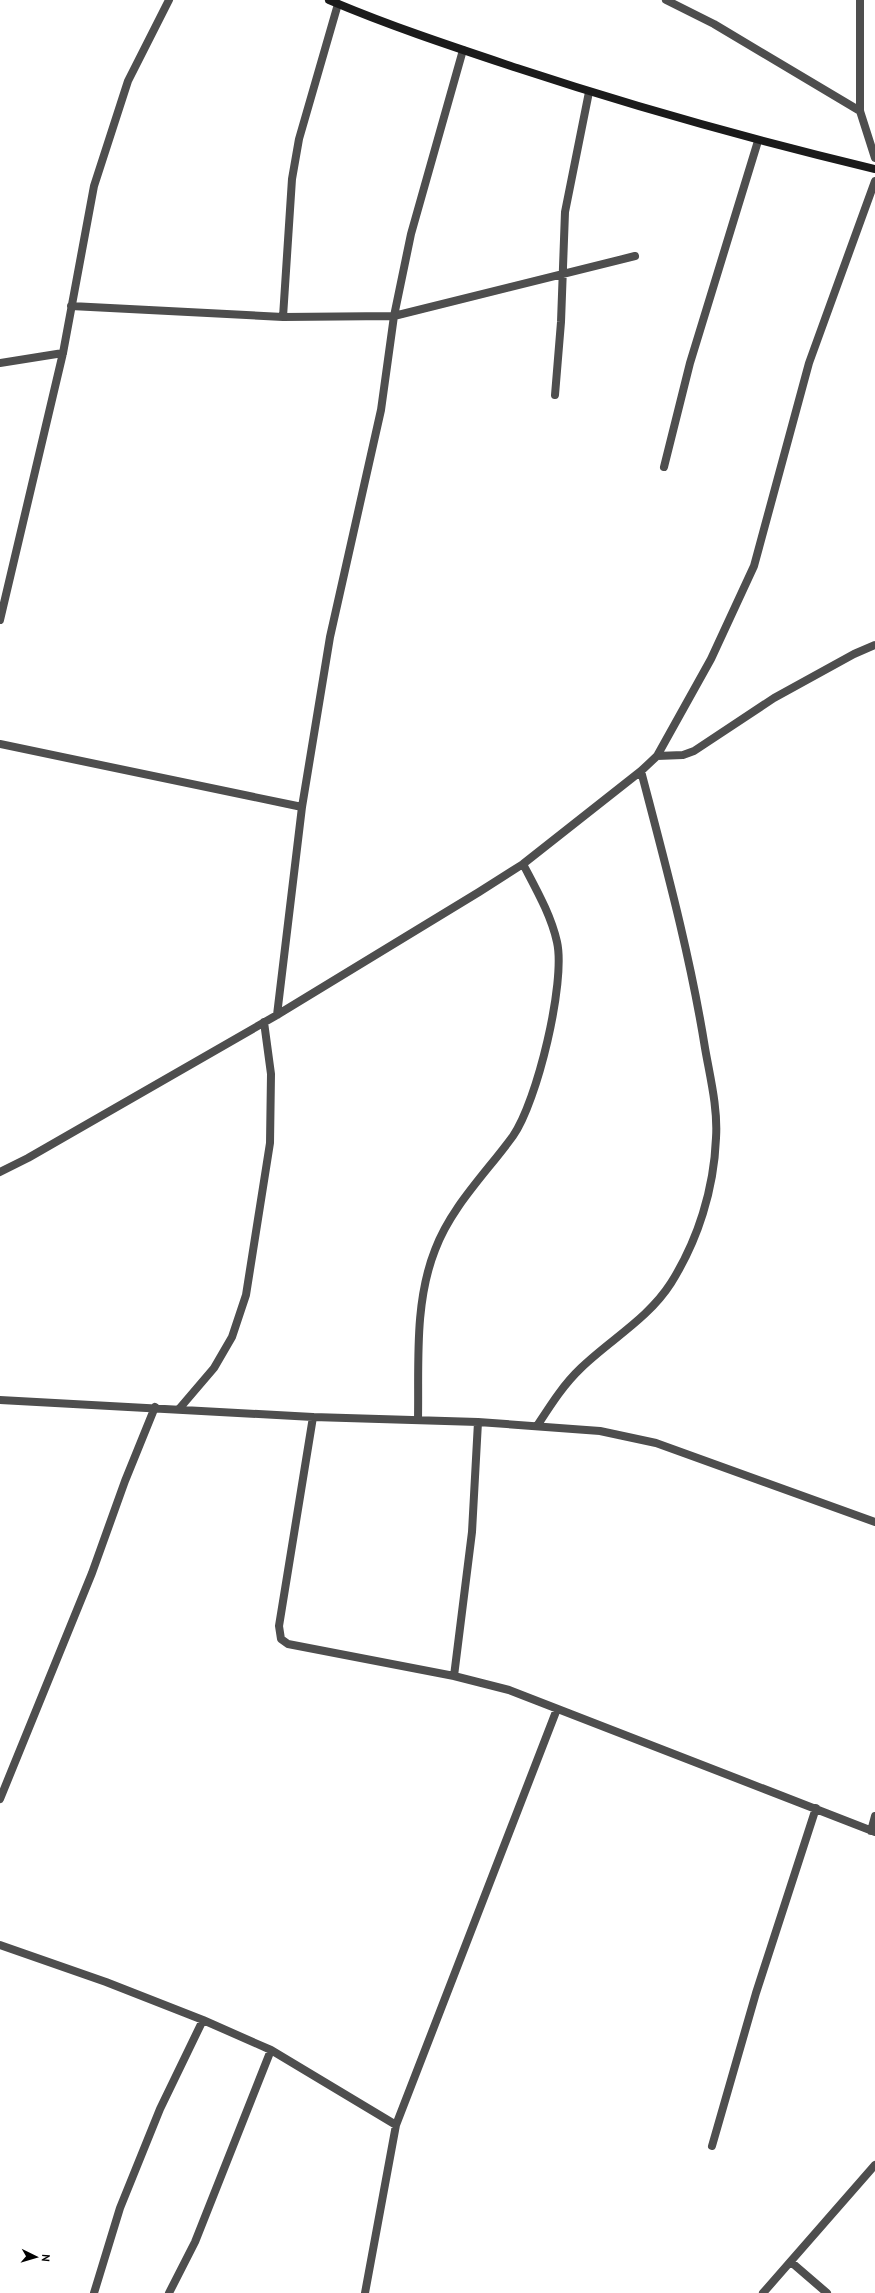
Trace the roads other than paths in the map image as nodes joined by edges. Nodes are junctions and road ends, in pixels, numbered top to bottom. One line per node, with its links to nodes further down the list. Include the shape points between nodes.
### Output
1 (169, 0): 15 (street, via 128,80 94,186)
2 (329, 0): 5 (street)
3 (666, 0): 8 (street, via 714,24)
4 (860, 0): 8 (street)
5 (338, 4): 6 (street); 17 (street, via 299,139 287,239)
6 (463, 50): 7 (street); 16 (street, via 411,234)
7 (589, 92): 9 (street); 14 (street, via 565,212)
8 (860, 112): 10 (street)
9 (758, 141): 11 (street); 21 (street, via 690,363)
10 (875, 158)
11 (875, 169)
12 (875, 180): 25 (street, via 809,363 754,566 711,659)
13 (634, 256): 14 (street)
14 (562, 274): 16 (street); 20 (street, via 562,322)
15 (71, 306): 17 (street); 18 (street)
16 (394, 316): 17 (street); 27 (street, via 381,410 330,637)
17 (283, 317)
18 (63, 353): 19 (street); 22 (street)
19 (0, 363)
20 (555, 395)
21 (664, 467)
22 (0, 620)
23 (875, 645): 25 (street, via 774,698 694,751 683,755)
24 (0, 744): 27 (street)
25 (657, 756): 26 (street)
26 (641, 771): 28 (street); 38 (street, via 678,915 700,1016 715,1110 716,1137 710,1186 697,1232 670,1283 642,1317 581,1368 562,1389)
27 (302, 806): 29 (street)
28 (523, 864): 29 (street); 36 (street, via 542,901 557,942 560,974 550,1032 534,1088 514,1135 482,1174 435,1249 426,1278 422,1309)
29 (277, 1015): 30 (street)
30 (264, 1022): 31 (street); 34 (street, via 271,1074 270,1143 246,1295 232,1337 214,1368)
31 (0, 1172)
32 (0, 1400): 33 (street)
33 (156, 1407): 34 (street); 42 (street)
34 (179, 1409): 35 (street)
35 (313, 1417): 36 (street); 40 (street, via 279,1626 281,1640 288,1644)
36 (418, 1420): 37 (street)
37 (478, 1422): 38 (street); 40 (street, via 472,1532)
38 (537, 1426): 39 (street, via 600,1431 656,1443)
39 (875, 1522)
40 (454, 1676): 41 (street, via 509,1690)
41 (557, 1709): 43 (street); 49 (street)
42 (0, 1798)
43 (816, 1808): 45 (street); 50 (street, via 754,2001)
44 (875, 1816): 45 (street)
45 (873, 1831)
46 (0, 1947): 47 (street)
47 (203, 2020): 48 (street); 53 (street, via 154,2123 120,2208)
48 (271, 2050): 49 (street); 54 (street, via 196,2242)
49 (396, 2125): 55 (street)
50 (712, 2146)
51 (875, 2165): 52 (street)
52 (791, 2262): 56 (street); 57 (street)
53 (94, 2293)
54 (169, 2293)
55 (365, 2293)
56 (763, 2293)
57 (827, 2293)

